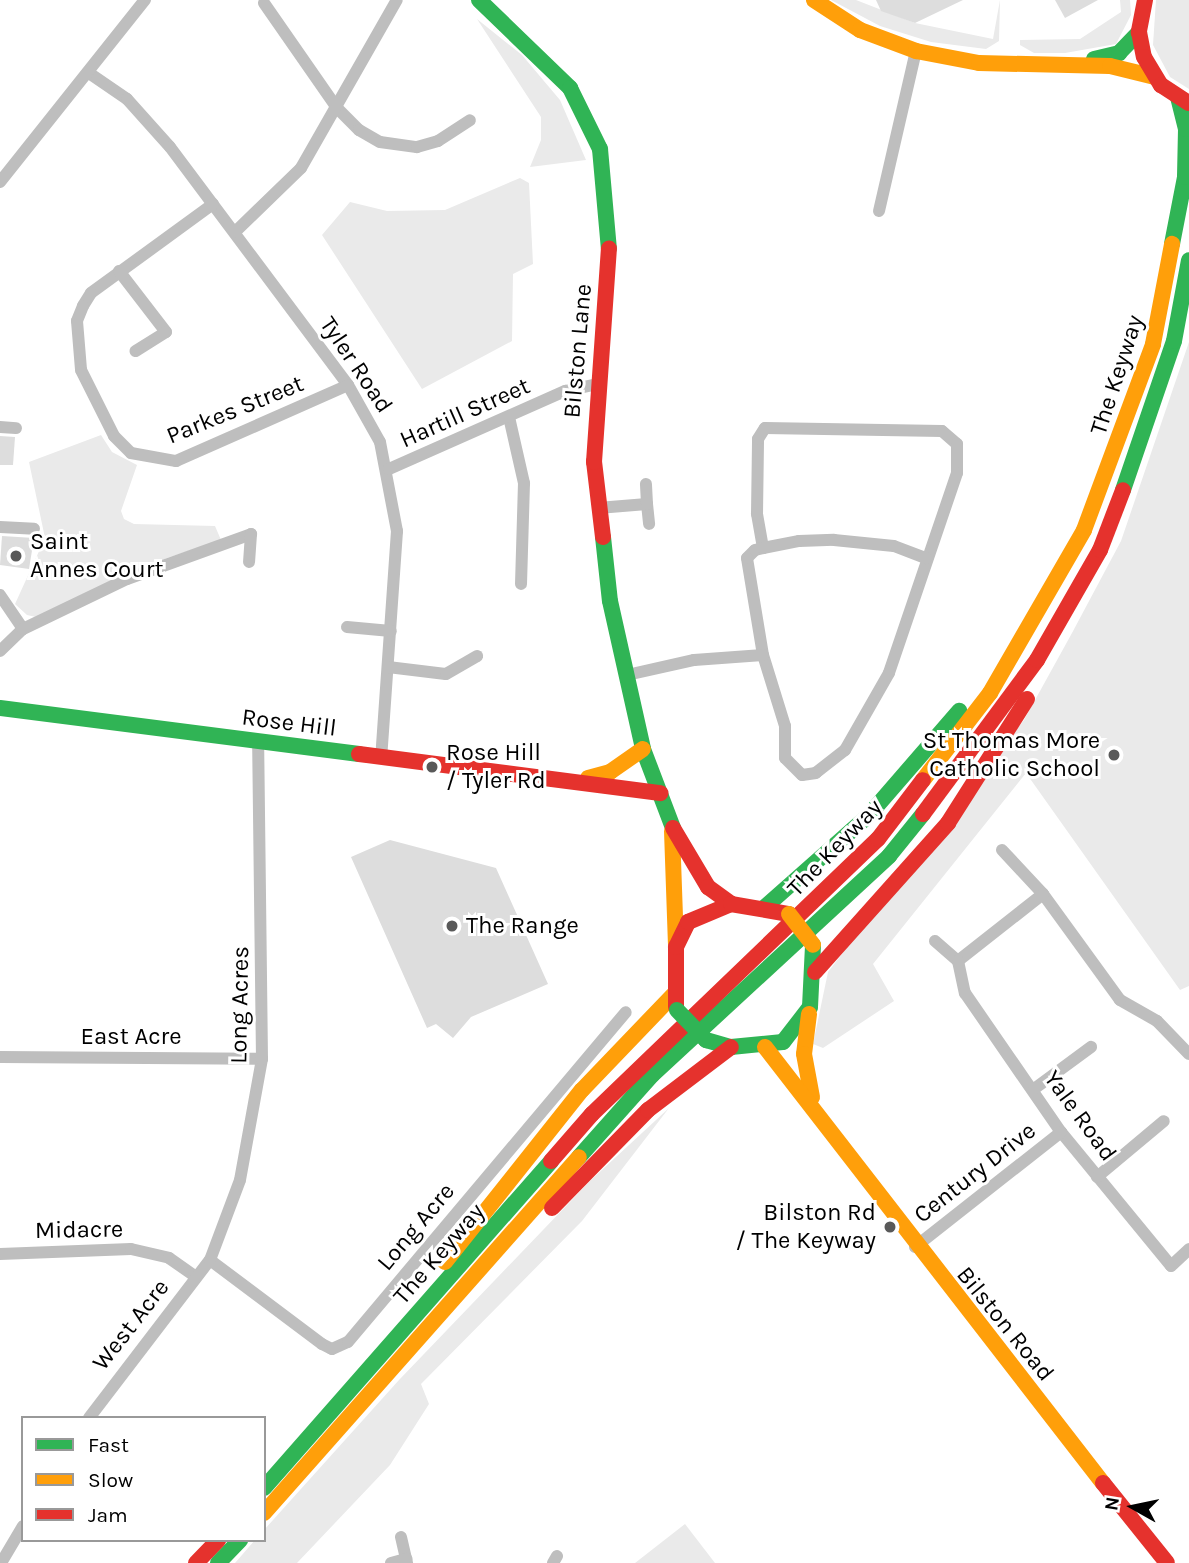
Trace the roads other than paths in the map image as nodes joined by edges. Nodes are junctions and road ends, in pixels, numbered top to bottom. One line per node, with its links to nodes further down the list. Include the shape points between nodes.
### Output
1 (145, 0): 10 (street)
2 (397, 0): 13 (street)
3 (478, 0): 24 (main road, Bilston Lane, via 570,88 600,149 610,240)
4 (814, 0): 8 (main road, via 860,30)
5 (264, 3): 13 (street)
6 (1141, 4): 7 (main road)
7 (1139, 32): 9 (main road, via 1119,53); 11 (main road)
8 (916, 51): 9 (main road, via 979,63); 17 (street)
9 (1072, 62): 11 (main road)
10 (89, 73): 15 (street); 16 (street, Tyler Road, via 150,123)
11 (1154, 77): 12 (main road)
12 (1184, 101): 36 (main road, The Keyway, via 1186,151 1169,281 1135,402)
13 (337, 108): 14 (street, via 359,130 400,147 428,145); 18 (street, via 292,179)
14 (470, 120)
15 (0, 182)
16 (213, 204): 18 (street, Tyler Road); 20 (street, Parkes Street)
17 (879, 211)
18 (235, 232): 25 (street, Tyler Road)
19 (1189, 260): 22 (main road, The Keyway)
20 (119, 271): 23 (street, via 166,332); 25 (street, Parkes Street, via 91,293 77,321 87,390 131,453 176,461)
21 (1189, 308): 22 (main road)
22 (1174, 341): 40 (main road, The Keyway, via 1128,485)
23 (136, 351)
24 (598, 384): 26 (street, Hartill Street, via 576,387); 32 (main road, Bilston Lane, via 594,452)
25 (348, 385): 29 (street, Tyler Road, via 371,422)
26 (509, 416): 29 (street, Hartill Street); 41 (street, via 524,483)
27 (0, 427): 28 (street)
28 (16, 428)
29 (389, 469): 45 (street, Tyler Road, via 397,531)
30 (646, 484): 31 (street)
31 (647, 504): 32 (street); 33 (street)
32 (598, 508): 50 (main road, Bilston Lane)
33 (649, 524)
34 (0, 527): 35 (street)
35 (34, 529)
36 (1077, 543): 61 (main road, via 928,751 869,816); 85 (main road, The Keyway, via 1008,664 916,794 817,901 642,1061)
37 (763, 548): 38 (street, via 799,541 847,541 894,546); 38 (street, via 757,514 758,439 765,428 942,431 955,440 960,454); 47 (street, via 750,553 746,563)
38 (926, 558): 47 (street, via 888,673 845,750 816,773 802,775 785,758 785,726)
39 (249, 562): 44 (street, via 251,534 127,579)
40 (1089, 570): 65 (main road, via 1007,736 948,823); 86 (main road, The Keyway, via 1009,704 928,814 846,898 652,1075)
41 (521, 584)
42 (0, 595): 44 (street)
43 (347, 627): 45 (street)
44 (23, 629): 46 (street)
45 (391, 631): 49 (street, Tyler Road)
46 (0, 651)
47 (763, 655): 50 (street, via 694,660)
48 (477, 656): 49 (street, via 446,674)
49 (388, 667): 54 (street, Tyler Road)
50 (627, 675): 53 (main road, Bilston Lane)
51 (0, 708): 52 (main road, Rose Hill)
52 (258, 743): 54 (main road, Rose Hill); 74 (street, Long Acres)
53 (643, 749): 55 (main road, Rose Hill, via 610,772); 56 (main road)
54 (381, 757): 55 (main road, Rose Hill)
55 (573, 779): 56 (main road, Rose Hill)
56 (660, 793): 57 (main road)
57 (671, 824): 60 (main road, via 708,887); 63 (main road)
58 (1002, 850): 59 (street)
59 (1043, 894): 64 (street); 72 (street, via 1121,1000 1157,1021)
60 (731, 904): 61 (main road); 63 (main road, via 688,922)
61 (765, 907): 65 (main road, bridge, via 789,914 813,946)
62 (935, 941): 64 (street)
63 (676, 947): 66 (main road)
64 (958, 961): 75 (street, Yale Road, via 965,993)
65 (815, 972): 67 (main road)
66 (675, 1003): 70 (main road, bridge, via 690,1030); 85 (main road, via 515,1168 449,1255)
67 (810, 1007): 71 (main road, via 794,1032); 76 (main road, Bilston Road, via 804,1054)
68 (626, 1012): 83 (street, Long Acre, via 348,1342 332,1349 322,1344)
69 (1091, 1046): 75 (street)
70 (731, 1047): 71 (main road); 86 (main road, via 648,1110)
71 (765, 1047): 76 (main road, Bilston Road)
72 (1189, 1054)
73 (0, 1057): 74 (street, East Acre)
74 (262, 1059): 83 (street, Long Acres, via 240,1180)
75 (1034, 1089): 78 (street, Yale Road)
76 (815, 1107): 80 (main road, Bilston Road)
77 (1164, 1121): 79 (street)
78 (1061, 1132): 79 (street, Yale Road); 80 (street, Century Drive)
79 (1097, 1177): 81 (street, Yale Road, via 1171,1266)
80 (915, 1247): 99 (main road, Bilston Road)
81 (1189, 1249)
82 (0, 1254): 84 (street, Midacre, via 131,1249 169,1258)
83 (210, 1261): 84 (street, West Acre)
84 (195, 1276): 87 (street, West Acre)
85 (405, 1327): 88 (main road, The Keyway)
86 (431, 1328): 89 (main road, The Keyway)
87 (90, 1416)
88 (266, 1486)
89 (266, 1511)
90 (21, 1529): 95 (street)
91 (401, 1537): 94 (street)
92 (216, 1542): 96 (main road)
93 (238, 1542): 97 (main road)
94 (406, 1561): 98 (street)
95 (1, 1563)
96 (196, 1563)
97 (218, 1563)
98 (391, 1563)
99 (1167, 1563)

